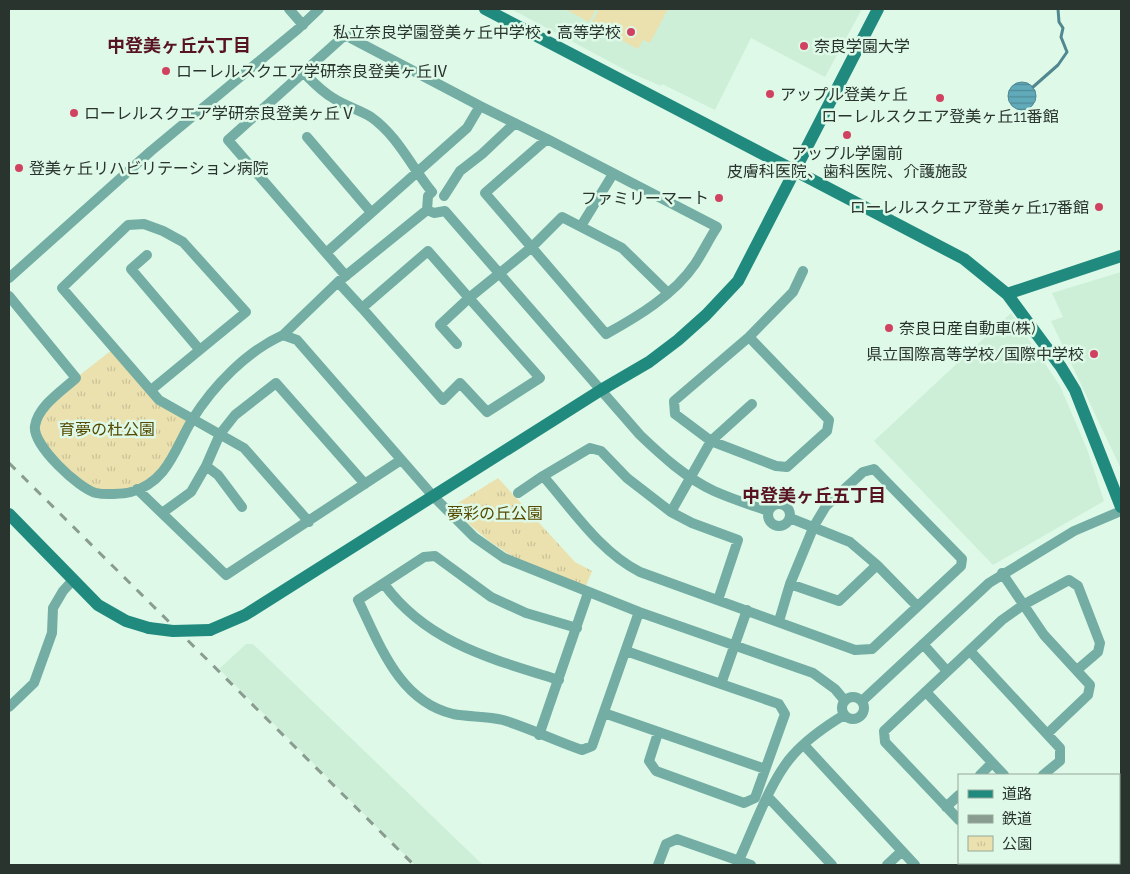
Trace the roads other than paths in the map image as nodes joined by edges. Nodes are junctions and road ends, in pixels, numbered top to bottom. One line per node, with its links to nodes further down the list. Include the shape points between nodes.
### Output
1 (289, 9): 5 (street)
2 (319, 9): 5 (street)
3 (485, 9): 11 (street)
4 (878, 9): 11 (street)
5 (303, 25): 26 (street, via 151,151)
6 (304, 73): 7 (street, via 345,35); 12 (street, via 320,90 371,118 391,136); 21 (street, via 228,140)
7 (480, 106): 8 (street); 12 (street, via 467,128)
8 (514, 123): 10 (street); 15 (street, via 460,171)
9 (307, 137): 17 (street)
10 (547, 139): 13 (street); 20 (street, via 486,193)
11 (795, 170): 29 (street, via 964,259); 38 (street, via 738,281 678,340 649,362)
12 (415, 172): 14 (street); 17 (street)
13 (613, 174): 19 (street); 28 (street, via 717,227 694,266)
14 (432, 192): 15 (street); 16 (street, via 428,196)
15 (444, 196): 18 (street, via 448,206)
16 (427, 210): 18 (street, via 434,213); 27 (street)
17 (370, 211): 21 (street)
18 (445, 211): 25 (street)
19 (581, 226): 20 (street, via 562,218); 28 (street, via 622,248)
20 (532, 247): 25 (street); 28 (street, via 606,334)
21 (326, 253): 27 (street)
22 (147, 255): 36 (street, via 131,269)
23 (1121, 256): 29 (street)
24 (803, 271): 34 (street, via 793,292)
25 (497, 273): 31 (street); 38 (street)
26 (9, 278)
27 (342, 279): 32 (street); 33 (street)
28 (668, 293)
29 (1007, 294): 52 (street, via 1075,390)
30 (9, 296): 48 (street, via 76,378 40,412 34,427 42,448 67,474 96,493)
31 (469, 298): 32 (street, via 428,251); 32 (street, via 540,378 487,412 460,383 443,400); 35 (street, via 440,325)
32 (362, 308)
33 (283, 335): 40 (street, via 267,342 218,384); 43 (street, via 297,340)
34 (749, 337): 42 (street, via 674,401 675,414); 42 (street, via 829,420 827,431 787,467 776,466)
35 (457, 344)
36 (199, 349): 37 (street); 37 (street, via 246,312 183,242 163,230 144,224 128,225 62,288)
37 (151, 390): 40 (street, via 159,400)
38 (601, 390): 46 (street, via 640,435); 50 (street)
39 (752, 404): 42 (street)
40 (192, 420): 41 (street); 48 (street, via 164,473)
41 (220, 434): 44 (street); 47 (street, via 235,415 276,383); 59 (street, via 244,448)
42 (710, 441): 46 (street)
43 (401, 460): 47 (street); 50 (street)
44 (206, 466): 51 (street, via 218,475); 57 (street, via 191,492)
45 (543, 476): 49 (street); 54 (street, via 590,448 601,451 626,478); 67 (street, via 606,548 626,565)
46 (690, 477): 54 (street); 55 (street)
47 (365, 484): 59 (street)
48 (137, 489): 57 (street)
49 (518, 494)
50 (432, 496): 63 (street, bridge, via 245,615 210,630 173,631 126,621 98,605); 66 (street, via 474,537 504,558)
51 (242, 507)
52 (1121, 507)
53 (1121, 511): 62 (street, via 1074,531)
54 (671, 512): 67 (street, via 738,540)
55 (768, 512): 58 (street, via 776,526 786,524); 58 (street, via 773,505 781,504 790,510)
56 (9, 514): 63 (street)
57 (162, 514): 59 (street, via 226,575)
58 (790, 518): 60 (street)
59 (309, 522)
60 (814, 526): 61 (street, via 850,542); 65 (street); 69 (street, via 826,506 864,472 874,469 962,559 961,566)
61 (877, 565): 65 (street, via 839,601); 69 (street)
62 (1002, 574): 68 (street); 74 (street)
63 (73, 580): 85 (street, via 53,608 52,633 34,683)
64 (384, 584): 73 (street, via 424,557 435,556 491,597 526,613); 80 (street, via 398,604 450,641 482,656); 90 (street, via 358,600 400,680 415,695 453,714 502,720)
65 (790, 584): 72 (street)
66 (588, 593): 71 (street); 73 (street)
67 (718, 600): 70 (street)
68 (1023, 605): 77 (street, via 1002,620); 78 (street, via 1044,635); 78 (street, via 1069,580 1078,586 1100,643 1098,652)
69 (917, 606): 72 (street, via 872,649 855,650)
70 (746, 610): 72 (street); 75 (street)
71 (640, 612): 75 (street); 76 (street)
72 (779, 621)
73 (577, 628): 80 (street)
74 (923, 644): 79 (street); 84 (street)
75 (734, 645): 81 (street); 83 (street, via 813,673 835,688)
76 (626, 651): 81 (street); 86 (street)
77 (970, 652): 79 (street); 89 (street)
78 (1077, 670): 89 (street, via 1090,685 1088,695)
79 (947, 671): 82 (street)
80 (559, 680): 90 (street)
81 (721, 684): 93 (street, via 779,704 785,714)
82 (926, 692): 92 (street); 99 (street, via 884,731 885,742)
83 (845, 701): 84 (street, via 855,697); 87 (street, via 842,706)
84 (862, 701): 87 (street, via 864,711 860,717 854,720)
85 (9, 707)
86 (604, 713): 88 (street); 90 (street, via 592,746 582,750)
87 (844, 716): 91 (street)
88 (658, 733): 93 (street); 93 (street, via 649,761 656,772 744,802 756,798)
89 (1046, 734): 96 (street, via 1060,748 1060,760)
90 (539, 735)
91 (804, 745): 98 (street, via 792,756); 101 (street)
92 (992, 763): 94 (street); 95 (street)
93 (765, 769)
94 (981, 774)
95 (1003, 774)
96 (1045, 774)
97 (958, 796): 99 (street)
98 (768, 797): 102 (street); 105 (street)
99 (946, 807): 100 (street)
100 (958, 819)
101 (902, 851): 106 (street); 107 (street)
102 (739, 860): 103 (street, via 677,839 666,844); 104 (street)
103 (658, 865)
104 (751, 865)
105 (832, 865)
106 (886, 865)
107 (915, 865)

